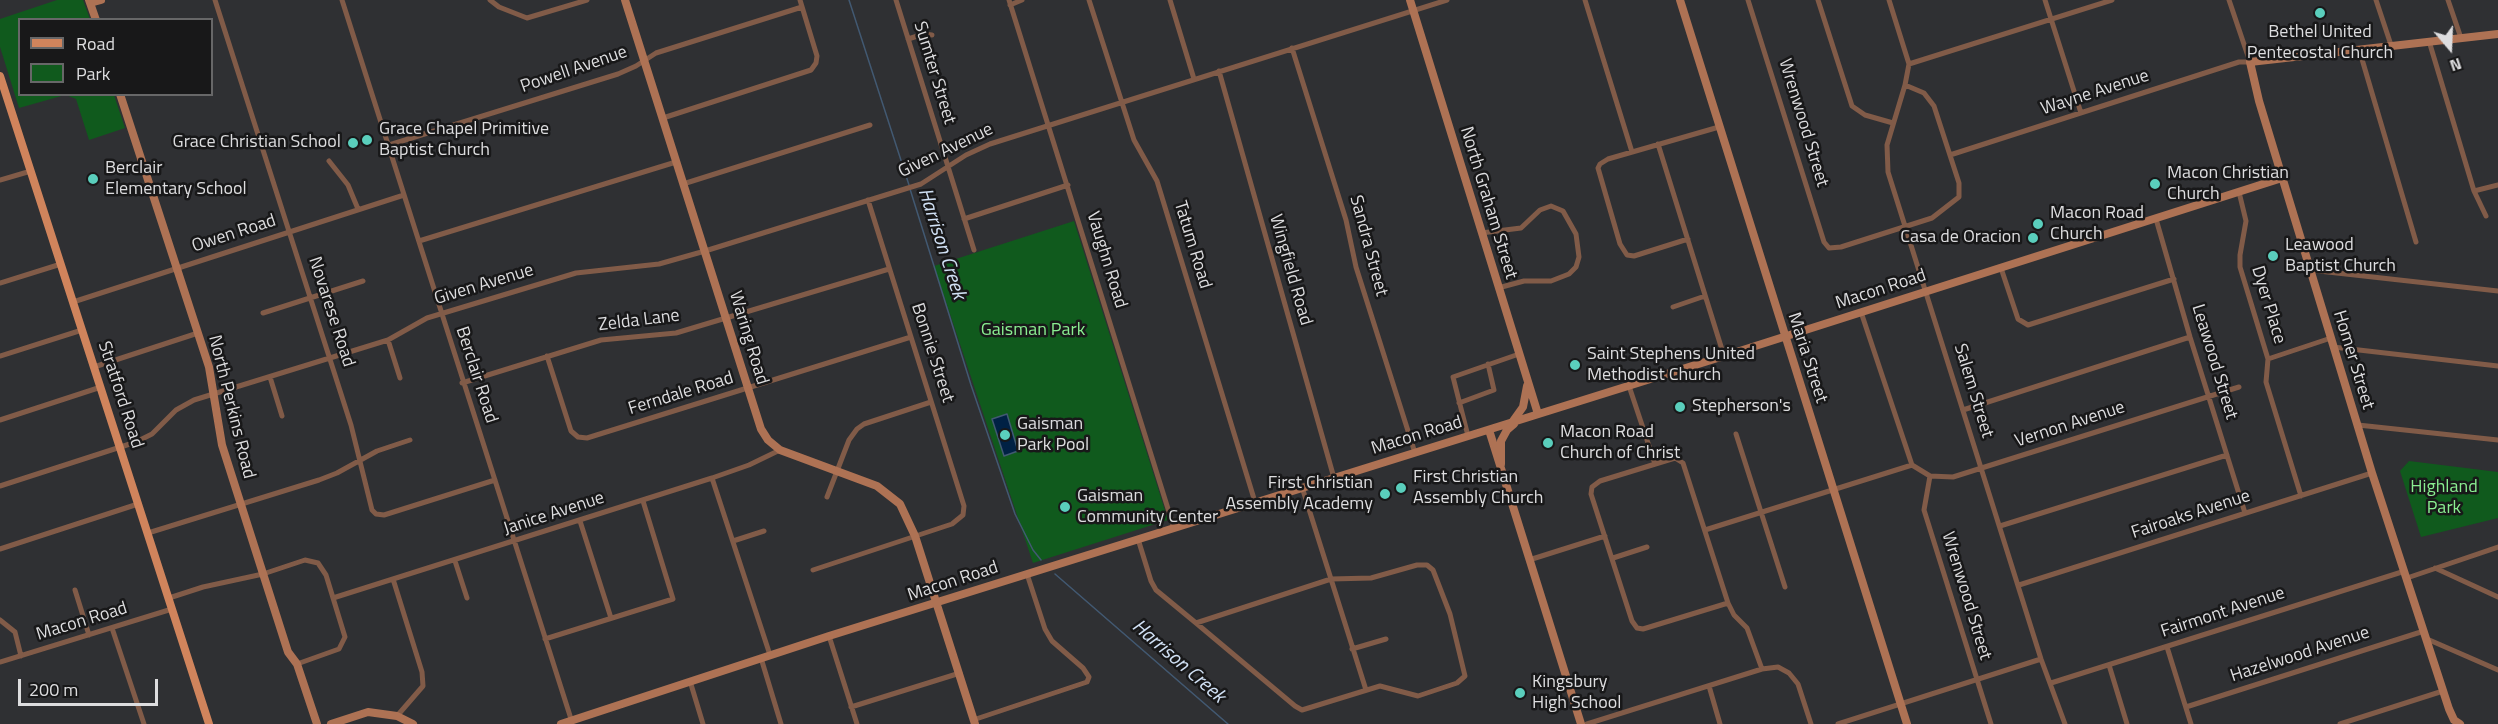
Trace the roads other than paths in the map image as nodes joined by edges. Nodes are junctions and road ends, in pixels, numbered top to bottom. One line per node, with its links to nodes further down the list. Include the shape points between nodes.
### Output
1 (101, 0): 24 (main road)
2 (215, 0): 75 (street, Novarese Road)
3 (342, 0): 54 (street, Berclair Road)
4 (490, 0): 5 (street, via 527,18)
5 (587, 0)
6 (625, 0): 38 (main road, Waring Road)
7 (800, 0): 26 (street)
8 (896, 0): 33 (street, Sumter Street)
9 (1022, 0): 25 (street)
10 (1089, 0): 46 (street, Tatum Road)
11 (1170, 0): 42 (street)
12 (1410, 0): 27 (main road, North Graham Street)
13 (1448, 0): 27 (street, Given Avenue)
14 (1585, 0): 55 (street)
15 (1680, 0): 52 (main road, Maria Street)
16 (1748, 0): 74 (street, Wrenwood Street, via 1827,247 1834,249)
17 (1818, 0): 49 (street, via 1852,105 1866,115)
18 (1889, 0): 40 (street)
19 (2045, 0): 29 (street)
20 (2112, 0): 29 (street)
21 (2229, 0): 39 (street, Homer Street)
22 (2376, 0): 35 (street)
23 (2448, 0): 32 (street)
24 (90, 2): 28 (main road)
25 (1010, 2): 51 (street, Vaughn Road)
26 (802, 7): 38 (street, Powell Avenue, via 661,51); 48 (street, via 817,56 815,65 806,72)
27 (1413, 9): 36 (street, Given Avenue); 76 (main road, North Graham Street)
28 (95, 18)
29 (2051, 19): 40 (street); 47 (street)
30 (2498, 34): 32 (main road)
31 (932, 35): 33 (street)
32 (2460, 38): 34 (main road)
33 (908, 39): 59 (street, Sumter Street)
34 (2429, 41): 35 (main road); 66 (street)
35 (2391, 45): 37 (main road)
36 (1292, 48): 41 (street, Given Avenue); 143 (street, Sandra Street)
37 (2360, 49): 39 (main road); 79 (street)
38 (644, 60): 48 (main road, Waring Road); 54 (street, Powell Avenue, via 618,74)
39 (2250, 62): 47 (street, Wayne Avenue, via 2239,62); 61 (main road, Homer Street)
40 (1909, 64): 44 (street, Salem Street)
41 (1219, 71): 42 (street, Given Avenue); 153 (street, Wingfield Road)
42 (1194, 79): 46 (street, Given Avenue)
43 (1, 81): 60 (main road, Stratford Road)
44 (1905, 85): 49 (street, Salem Street); 56 (street, via 1924,93 1933,103)
45 (121, 96): 84 (main road, North Perkins Road)
46 (1122, 102): 51 (street, Given Avenue); 162 (street, Tatum Road, via 1135,143 1155,175)
47 (2081, 113): 56 (street, Wayne Avenue)
48 (663, 118): 58 (main road, Waring Road)
49 (1893, 123): 74 (street, Salem Street, via 1887,162)
50 (870, 125): 63 (street)
51 (1049, 125): 59 (street, Given Avenue, via 982,147); 64 (street, Vaughn Road)
52 (1719, 127): 53 (street); 103 (main road, Maria Street)
53 (1658, 144): 55 (street); 77 (street)
54 (389, 146): 68 (street, Berclair Road)
55 (1632, 152): 77 (street, via 1598,168 1625,253 1631,256)
56 (1950, 155): 74 (street, via 1960,189 1957,201 1932,218)
57 (329, 161): 70 (street, via 348,184)
58 (676, 162): 63 (main road, Waring Road); 78 (street)
59 (947, 167): 69 (street, Given Avenue, via 929,180); 72 (street, Sumter Street)
60 (31, 171): 62 (street); 82 (main road, Stratford Road)
61 (2282, 178): 67 (main road, Macon Road); 86 (main road, Homer Street)
62 (0, 180)
63 (683, 184): 81 (main road, Waring Road)
64 (1068, 185): 72 (street); 169 (street, Vaughn Road)
65 (2498, 185): 66 (street)
66 (2474, 191): 71 (street)
67 (2239, 192): 73 (main road, Macon Road); 114 (street, Dyer Place, via 2246,220 2240,267)
68 (404, 195): 70 (street, Owen Road); 78 (street, Berclair Road)
69 (868, 200): 81 (street, Given Avenue); 85 (street, Bonnie Street)
70 (358, 209): 75 (street, Owen Road)
71 (2486, 216)
72 (964, 219): 80 (street, Sumter Street)
73 (2156, 219): 83 (main road, Macon Road); 87 (street, Leawood Street)
74 (1905, 226): 91 (street, Salem Street)
75 (290, 232): 84 (street, Owen Road); 94 (street, Novarese Road)
76 (1480, 233): 90 (main road, North Graham Street); 90 (street, via 1521,228 1540,210 1554,206 1563,211 1578,239 1579,257 1569,274 1551,281 1524,281)
77 (1688, 239): 93 (street)
78 (419, 241): 99 (street, Berclair Road)
79 (2416, 242)
80 (974, 250)
81 (705, 251): 99 (street, Given Avenue, via 659,264 576,273); 100 (main road, Waring Road)
82 (61, 264): 89 (street); 95 (main road, Stratford Road)
83 (2001, 268): 87 (street, via 2023,324); 91 (main road, Macon Road)
84 (176, 269): 95 (street, Owen Road); 102 (main road, North Perkins Road)
85 (889, 269): 100 (street, Zelda Lane); 105 (street, Bonnie Street)
86 (2310, 270): 92 (street); 106 (main road, Homer Street)
87 (2174, 279): 104 (street, Leawood Street)
88 (363, 281): 94 (street)
89 (0, 283)
90 (1498, 288): 109 (main road, North Graham Street)
91 (1927, 291): 97 (main road, Macon Road); 130 (street, Salem Street)
92 (2498, 291)
93 (1705, 296): 96 (street); 112 (street)
94 (311, 298): 98 (street); 113 (street, Novarese Road)
95 (73, 302): 101 (main road, Stratford Road)
96 (1673, 307)
97 (1861, 312): 103 (main road, Macon Road); 147 (street)
98 (263, 313)
99 (441, 314): 107 (street, Given Avenue); 121 (street, Berclair Road)
100 (726, 319): 111 (street, Zelda Lane, via 676,333 601,340); 125 (main road, Waring Road)
101 (82, 330): 110 (street); 117 (main road, Stratford Road)
102 (198, 333): 117 (street); 126 (main road, North Perkins Road)
103 (1785, 337): 112 (main road, Macon Road); 158 (main road, Maria Street)
104 (2190, 337): 127 (street, Leawood Street); 130 (street)
105 (911, 338): 125 (street, Ferndale Road); 128 (street, Bonnie Street)
106 (2331, 338): 108 (main road, Homer Street); 114 (street)
107 (388, 339): 113 (street, Given Avenue); 119 (street)
108 (2333, 347): 116 (street); 135 (main road, Homer Street)
109 (1519, 354): 115 (street); 120 (main road, North Graham Street)
110 (0, 356)
111 (547, 356): 121 (street, Zelda Lane); 125 (street, Ferndale Road, via 571,431 578,437 587,438)
112 (1724, 356): 122 (main road, Macon Road)
113 (330, 358): 118 (street, Given Avenue); 145 (street, Novarese Road)
114 (2268, 359): 159 (street, Dyer Place, via 2266,382)
115 (1488, 364): 129 (street, via 1453,377); 129 (street, via 1494,390)
116 (2498, 366)
117 (94, 367): 123 (main road, Stratford Road)
118 (270, 377): 126 (street, Given Avenue); 132 (street)
119 (400, 378)
120 (1528, 381): 131 (main road, North Graham Street); 134 (main road)
121 (462, 383): 155 (street, Berclair Road)
122 (1629, 386): 131 (main road, Macon Road); 146 (street)
123 (100, 387): 133 (street); 141 (main road, Stratford Road)
124 (2239, 387): 127 (street, Vernon Avenue)
125 (748, 389): 142 (main road, Waring Road, via 764,435)
126 (215, 394): 141 (street, Given Avenue, via 183,405 152,434); 164 (main road, North Perkins Road, via 219,434)
127 (2209, 396): 144 (street, Leawood Street); 148 (street, Vernon Avenue)
128 (931, 402): 150 (street, via 864,424 849,440); 173 (street, Bonnie Street, via 964,506 963,515 952,524)
129 (1459, 403): 138 (street)
130 (1963, 410): 148 (street, Salem Street)
131 (1538, 414): 134 (main road, Macon Road)
132 (282, 416)
133 (0, 420)
134 (1516, 421): 136 (main road, Macon Road); 149 (main road, via 1503,437)
135 (2358, 425): 140 (street); 151 (main road, Homer Street)
136 (1489, 430): 138 (main road, Macon Road); 149 (main road)
137 (1736, 434): 165 (street)
138 (1468, 436): 143 (main road, Macon Road)
139 (410, 440): 145 (street)
140 (2498, 440)
141 (120, 448): 156 (street, Given Avenue); 163 (main road, Stratford Road)
142 (780, 450): 150 (main road); 154 (street, Janice Avenue)
143 (1414, 453): 153 (main road, Macon Road)
144 (2227, 455): 166 (street, Leawood Street); 168 (street)
145 (359, 461): 155 (street, Novarese Road, via 370,507 378,515); 164 (street, via 319,480)
146 (1655, 464): 170 (street, via 1675,458 1683,463); 174 (street, via 1592,486)
147 (1912, 465): 152 (street); 158 (street)
148 (1982, 468): 152 (street, Vernon Avenue, via 1953,477); 168 (street, Salem Street)
149 (1501, 469): 182 (main road)
150 (837, 470): 160 (street); 173 (main road, via 889,494 907,515)
151 (2372, 473): 159 (street, Fairoaks Avenue); 188 (main road, Homer Street)
152 (1930, 476): 222 (street, Wrenwood Street, via 1924,510)
153 (1334, 477): 157 (main road, Macon Road)
154 (712, 478): 161 (street, Janice Avenue); 176 (street)
155 (495, 480): 177 (street, Berclair Road)
156 (0, 486)
157 (1302, 488): 162 (main road, Macon Road); 190 (street)
158 (1834, 489): 165 (street); 228 (main road, Maria Street)
159 (2301, 496): 166 (street, Fairoaks Avenue)
160 (827, 497)
161 (643, 501): 167 (street, Janice Avenue); 201 (street, via 673,599)
162 (1255, 502): 169 (main road, Macon Road)
163 (138, 504): 172 (main road, Stratford Road); 180 (street)
164 (241, 504): 172 (street); 186 (main road, North Perkins Road)
165 (1761, 512): 170 (street); 192 (street)
166 (2245, 513): 191 (street, Fairoaks Avenue)
167 (580, 521): 177 (street, Janice Avenue); 201 (street)
168 (2000, 526): 191 (street, Salem Street)
169 (1174, 528): 175 (main road, Macon Road)
170 (1705, 530): 199 (street)
171 (764, 531): 176 (street)
172 (148, 533): 195 (main road, Stratford Road)
173 (915, 536): 185 (street); 198 (main road)
174 (1605, 536): 181 (street); 182 (street)
175 (1138, 539): 187 (main road, Macon Road); 203 (street, via 1156,590)
176 (733, 541): 212 (street)
177 (515, 542): 183 (street, Janice Avenue); 208 (street, Berclair Road)
178 (1647, 547): 181 (street)
179 (2498, 547): 184 (street, Fairmont Avenue)
180 (0, 549)
181 (1613, 558): 199 (street, via 1637,628)
182 (1529, 560): 243 (main road)
183 (455, 561): 189 (street, Janice Avenue); 197 (street)
184 (2435, 568): 188 (street, Fairmont Avenue); 194 (street)
185 (813, 570)
186 (263, 574): 195 (street); 196 (street, via 305,560 318,563); 217 (main road, North Perkins Road, via 288,652)
187 (1027, 574): 198 (main road, Macon Road); 233 (street, via 1052,641 1083,668 1088,682)
188 (2406, 575): 206 (main road, Homer Street); 210 (street, Fairmont Avenue)
189 (393, 579): 196 (street, Janice Avenue); 231 (street, via 423,686)
190 (1331, 579): 203 (street); 211 (street); 226 (street, via 1371,578 1426,565 1433,570 1450,614 1465,676 1457,683 1418,696 1390,687)
191 (2019, 585): 215 (street, Salem Street)
192 (1785, 587)
193 (75, 590): 205 (street)
194 (2498, 597)
195 (169, 598): 200 (main road, Stratford Road)
196 (333, 598): 217 (street, via 345,637 343,644 333,652)
197 (467, 598)
198 (938, 603): 207 (main road, Macon Road); 221 (main road)
199 (1728, 603): 219 (street, via 1734,615 1748,627)
200 (172, 609): 204 (street, Macon Road); 235 (main road, Stratford Road)
201 (611, 618): 208 (street)
202 (0, 620): 213 (street, via 15,632)
203 (1196, 623): 226 (street, via 1302,710)
204 (112, 628): 205 (street, Macon Road); 234 (street)
205 (89, 635): 213 (street, Macon Road)
206 (2425, 635): 220 (street); 227 (main road, Homer Street); 230 (street, Hazelwood Avenue)
207 (829, 636): 212 (main road, Macon Road); 229 (street)
208 (545, 639): 232 (street, Berclair Road)
209 (1386, 639): 211 (street)
210 (2167, 646): 218 (street, Fairmont Avenue); 230 (street)
211 (1352, 649): 226 (street)
212 (770, 655): 214 (main road, Macon Road)
213 (21, 656): 216 (street, Macon Road)
214 (761, 658): 223 (main road, Macon Road); 241 (street)
215 (2041, 659): 222 (street); 224 (street, Salem Street)
216 (0, 662)
217 (297, 664): 236 (main road, North Perkins Road)
218 (2109, 665): 224 (street, Fairmont Avenue); 251 (street)
219 (1762, 669): 225 (street); 246 (street, via 1778,667 1790,673 1798,684)
220 (2498, 670)
221 (960, 673): 229 (street); 233 (main road)
222 (1976, 680): 228 (street); 249 (street, Wrenwood Street)
223 (690, 681): 232 (main road, Macon Road); 240 (street)
224 (2051, 683): 250 (street, Salem Street)
225 (1709, 686): 244 (street); 245 (street)
226 (1366, 690)
227 (2443, 691): 253 (street); 254 (main road, Homer Street, via 2452,716)
228 (1901, 705): 247 (street); 248 (main road, Maria Street)
229 (851, 707): 242 (street)
230 (2186, 707): 252 (street)
231 (397, 716): 237 (main road, via 368,712); 238 (main road)
232 (572, 722): 239 (main road, Macon Road)
233 (974, 722)
234 (144, 724)
235 (209, 724)
236 (317, 724)
237 (331, 724)
238 (413, 724)
239 (561, 724)
240 (703, 724)
241 (781, 724)
242 (857, 724)
243 (1581, 724)
244 (1587, 724)
245 (1720, 724)
246 (1811, 724)
247 (1838, 724)
248 (1907, 724)
249 (1991, 724)
250 (2065, 724)
251 (2127, 724)
252 (2191, 724)
253 (2340, 724)
254 (2460, 724)

